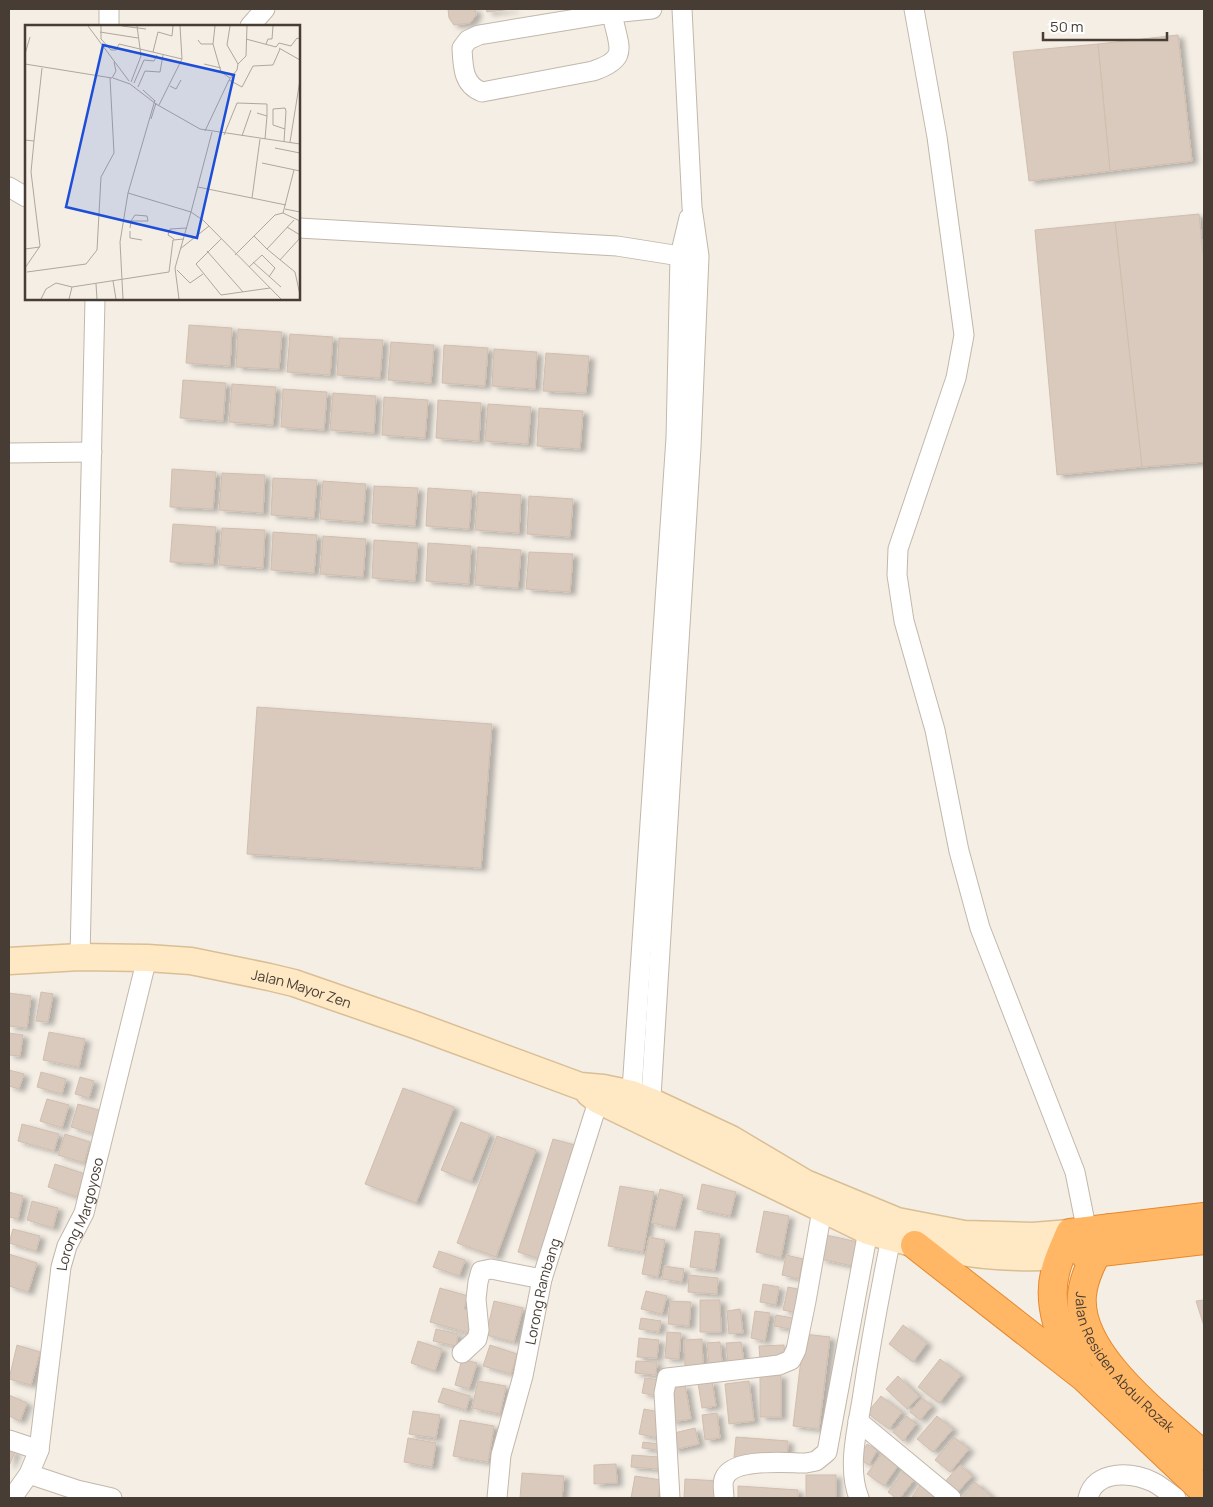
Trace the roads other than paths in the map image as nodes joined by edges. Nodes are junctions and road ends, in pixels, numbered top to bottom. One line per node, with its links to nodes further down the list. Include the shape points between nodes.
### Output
1 (109, 9): 7 (street)
2 (264, 9): 8 (street)
3 (652, 9): 6 (street)
4 (682, 9): 11 (street)
5 (914, 9): 26 (street, via 937,137 964,335 956,378 898,549 897,575 904,621 935,730 959,851 980,928 1075,1172)
6 (612, 11): 6 (street, via 620,54 608,66 482,92 473,88 465,78 462,48 468,40)
7 (109, 25)
8 (251, 25)
9 (9, 187): 10 (street)
10 (25, 196)
11 (692, 207): 13 (street); 14 (street)
12 (300, 228): 13 (street, via 616,246)
13 (680, 256): 14 (street); 22 (street, via 676,438)
14 (699, 256): 22 (street, via 690,447)
15 (95, 300): 16 (street)
16 (92, 452): 17 (street); 18 (street)
17 (9, 453)
18 (80, 957): 19 (street, Jalan Mayor Zen); 20 (street, Jalan Mayor Zen)
19 (148, 958): 21 (street, Jalan Mayor Zen, via 191,961 294,983); 33 (street, Lorong Margoyoso, via 84,1212 67,1246 61,1267)
20 (9, 961)
21 (594, 1091): 22 (street, Jalan Mayor Zen); 28 (street, Lorong Rambang)
22 (641, 1109): 23 (street); 26 (street, via 731,1139 805,1183 897,1221 964,1234)
23 (822, 1210): 25 (street); 40 (street, via 796,1350 791,1360 779,1365 667,1378 664,1393)
24 (1204, 1217): 26 (highway)
25 (891, 1238): 26 (street, via 998,1257); 30 (highway); 31 (street); 41 (street, via 827,1452 816,1461 806,1463 739,1465 724,1480)
26 (1085, 1240): 27 (highway); 30 (highway, via 1054,1275 1055,1311 1065,1345); 34 (highway, Jalan Residen Abdul Rozak, via 1082,1309 1086,1329 1094,1344 1120,1378)
27 (1204, 1240)
28 (542, 1280): 29 (street, via 492,1270 481,1271 476,1299 477,1339); 39 (street, Lorong Rambang, via 523,1376 501,1455)
29 (462, 1354)
30 (1085, 1378): 36 (highway)
31 (858, 1421): 42 (street, via 855,1468); 43 (street)
32 (9, 1440): 33 (street)
33 (38, 1450): 35 (street, Lorong Margoyoso)
34 (1204, 1456)
35 (29, 1474): 37 (street, Lorong Margoyoso); 38 (street)
36 (1204, 1491)
37 (12, 1498)
38 (112, 1498)
39 (497, 1498)
40 (670, 1498)
41 (724, 1498)
42 (860, 1498)
43 (951, 1498)
44 (1088, 1498): 45 (street, via 1093,1485 1099,1481 1124,1475 1156,1483)
45 (1176, 1498)

